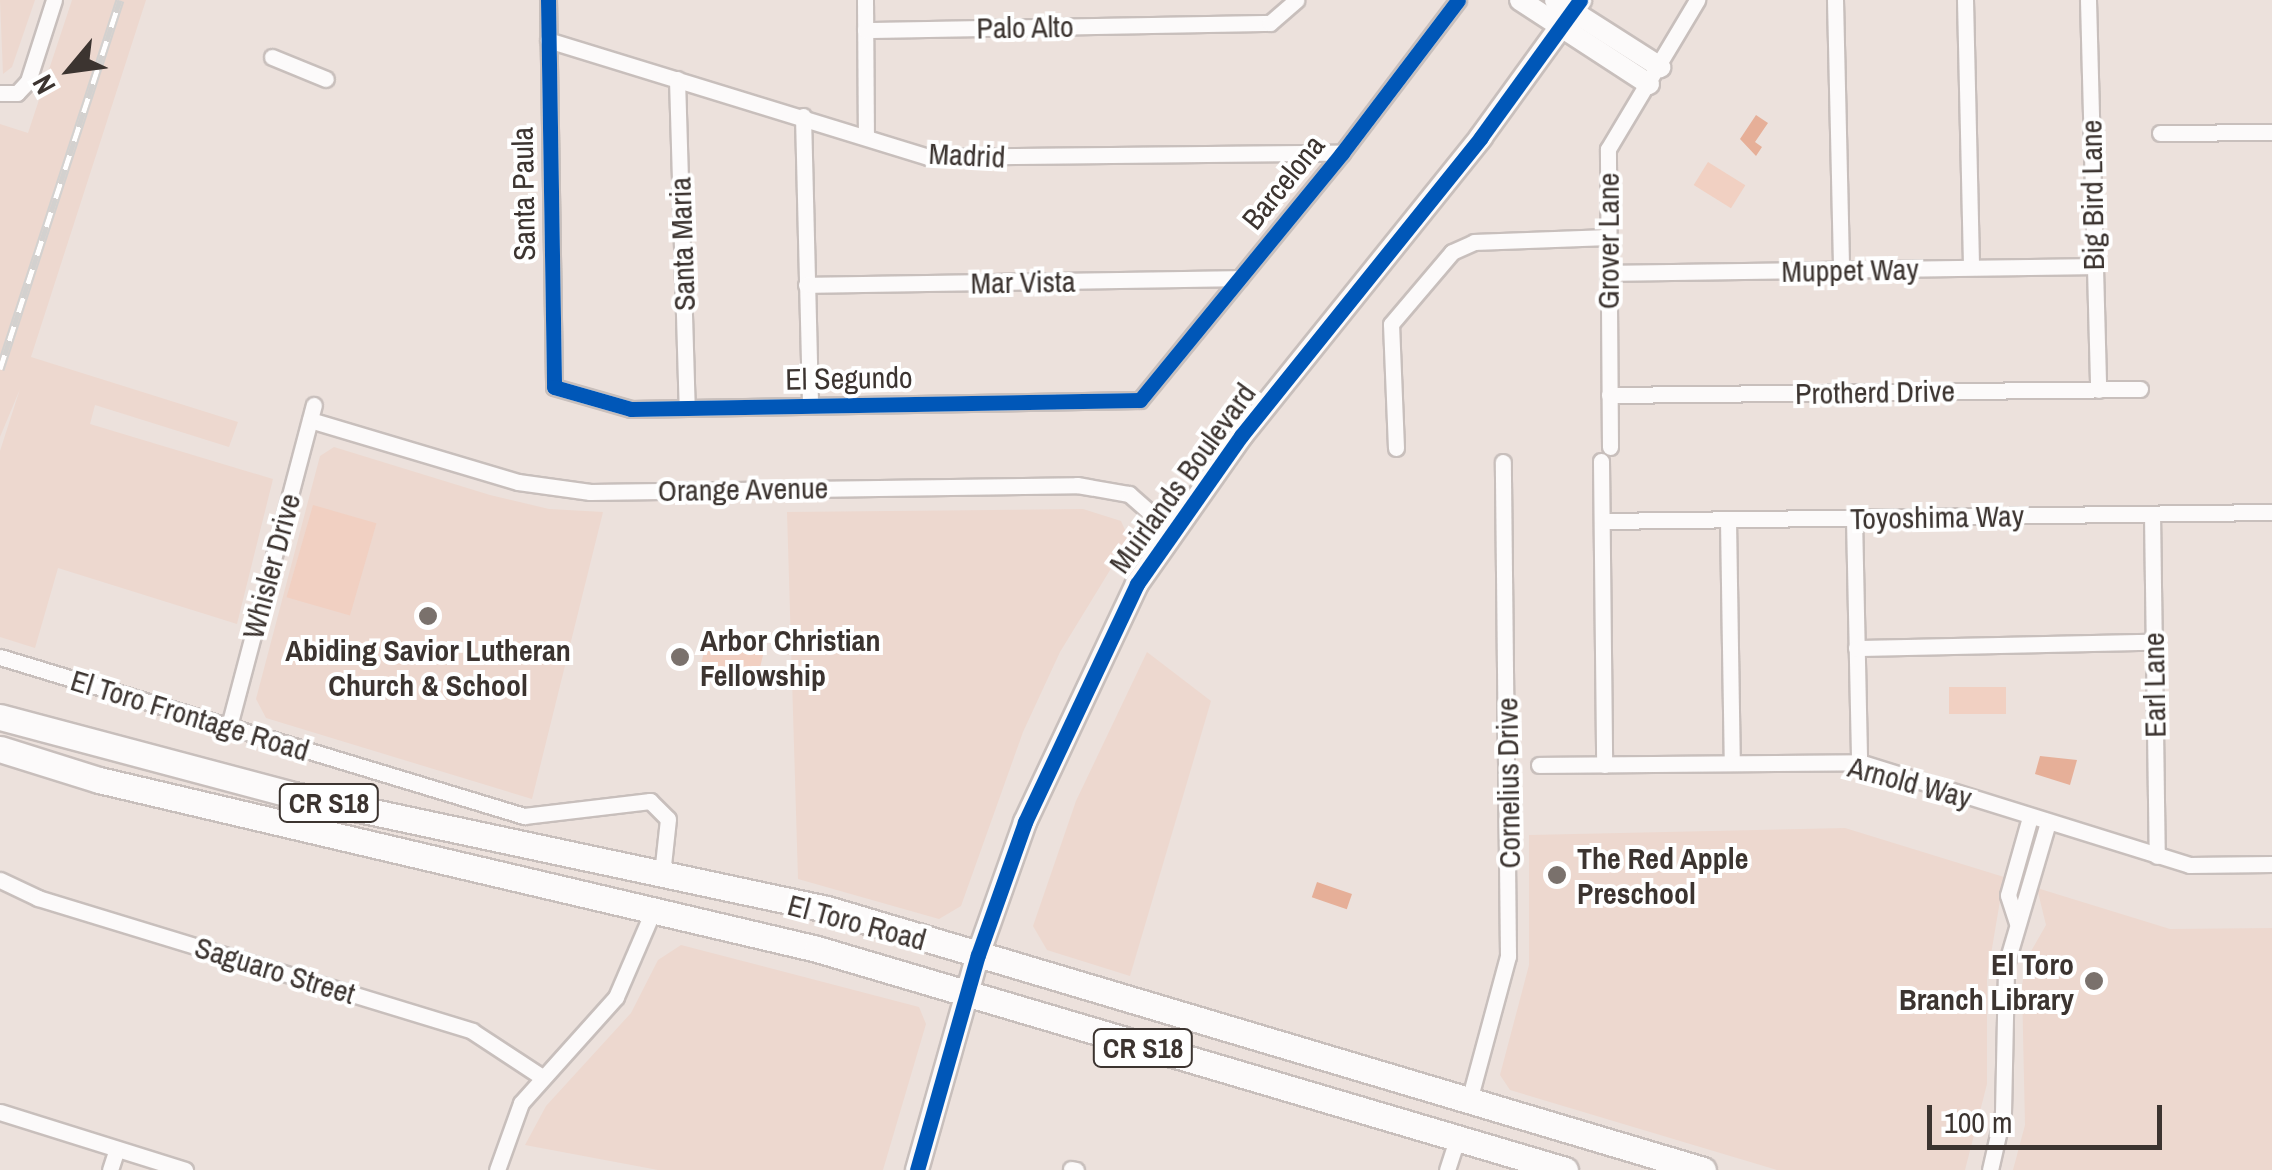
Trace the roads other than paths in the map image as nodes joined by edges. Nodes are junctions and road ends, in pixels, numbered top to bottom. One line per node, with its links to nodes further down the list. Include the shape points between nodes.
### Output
1 (54, 0): 18 (street, via 28,81)
2 (548, 0): 13 (street, Santa Paula)
3 (865, 0): 12 (street)
4 (1296, 0): 12 (street, Palo Alto, via 1270,23)
5 (1458, 0): 23 (street, Barcelona)
6 (1520, 0): 11 (street)
7 (1696, 0): 15 (street, Grover Lane)
8 (1835, 0): 27 (street)
9 (1965, 0): 26 (street)
10 (2088, 0): 25 (street, Big Bird Lane)
11 (1567, 9): 15 (street); 46 (main road, Muirlands Boulevard)
12 (865, 30): 22 (street)
13 (548, 40): 17 (street, Madrid); 31 (street, Santa Paula)
14 (272, 57): 16 (street)
15 (1654, 76): 24 (street, Grover Lane, via 1608,149)
16 (326, 79)
17 (678, 80): 19 (street, Madrid); 37 (street, Santa Maria)
18 (8, 93)
19 (802, 116): 22 (street, Madrid); 30 (street)
20 (2272, 132): 21 (street)
21 (2160, 133)
22 (866, 136): 23 (street, Madrid, via 944,158)
23 (1342, 153): 29 (street, Barcelona)
24 (1608, 237): 28 (street, Grover Lane); 39 (street, via 1474,242 1452,252 1392,324)
25 (2093, 266): 26 (street, Muppet Way); 33 (street, Big Bird Lane)
26 (1971, 267): 27 (street, Muppet Way)
27 (1841, 270): 28 (street, Muppet Way)
28 (1608, 274): 35 (street, Grover Lane)
29 (1240, 278): 30 (street, Mar Vista); 34 (street, Barcelona)
30 (806, 285): 36 (street)
31 (554, 387): 37 (street, El Segundo, via 631,409)
32 (2140, 389): 33 (street, Protherd Drive)
33 (2098, 390): 35 (street, Protherd Drive)
34 (1145, 395): 36 (street, El Segundo, via 1132,401)
35 (1609, 395): 45 (street, Grover Lane)
36 (810, 406): 37 (street, El Segundo)
37 (686, 408)
38 (312, 413): 46 (street, Orange Avenue, via 518,482 590,492 1077,484 1130,494); 51 (street, Whisler Drive)
39 (1396, 448)
40 (1503, 462): 68 (street, Cornelius Drive, via 1508,956)
41 (2272, 512): 42 (street, Toyoshima Way)
42 (2152, 514): 43 (street, Toyoshima Way); 47 (street, Earl Lane)
43 (1854, 518): 44 (street, Toyoshima Way); 48 (street)
44 (1728, 520): 45 (street, Toyoshima Way); 54 (street)
45 (1602, 521): 55 (street, Grover Lane)
46 (1172, 531): 65 (main road, Muirlands Boulevard, via 1092,671 1026,822)
47 (2154, 642): 48 (street); 59 (street, Earl Lane)
48 (1856, 648): 53 (street)
49 (0, 656): 51 (street, El Toro Frontage Road)
50 (0, 717): 61 (main road, El Toro Road / CR S18, via 290,794)
51 (229, 726): 61 (street, El Toro Frontage Road, via 524,816 650,801 668,820)
52 (0, 748): 63 (main road, El Toro Road / CR S18, via 98,780)
53 (1859, 762): 54 (street, Arnold Way); 57 (street, Arnold Way)
54 (1732, 764): 55 (street, Arnold Way)
55 (1604, 765): 56 (street, Arnold Way)
56 (1538, 766)
57 (2030, 817): 58 (street, Arnold Way); 64 (street, via 2008,896)
58 (2048, 822): 59 (street, Arnold Way); 64 (street)
59 (2156, 856): 60 (street, Arnold Way, via 2190,864)
60 (2272, 864)
61 (662, 874): 63 (main road); 65 (main road, El Toro Road / CR S18, via 827,909)
62 (0, 880): 67 (street, Saguaro Street, via 38,898 472,1030)
63 (653, 911): 66 (main road, El Toro Road / CR S18, via 818,949); 67 (street, via 616,998)
64 (2017, 923): 79 (street, via 2006,965 2002,1124)
65 (978, 956): 66 (main road, Muirlands Boulevard); 68 (main road, El Toro Road / CR S18)
66 (966, 996): 70 (main road, El Toro Road / CR S18); 75 (main road, Muirlands Boulevard)
67 (542, 1077): 74 (street, via 521,1103)
68 (1470, 1098): 70 (main road); 78 (main road, El Toro Road / CR S18)
69 (0, 1112): 71 (street)
70 (1458, 1136): 76 (street); 77 (main road, El Toro Road / CR S18)
71 (118, 1149): 72 (street); 73 (street)
72 (110, 1170)
73 (185, 1170)
74 (498, 1170)
75 (916, 1170)
76 (1447, 1170)
77 (1565, 1170)
78 (1703, 1170)
79 (1990, 1170)

